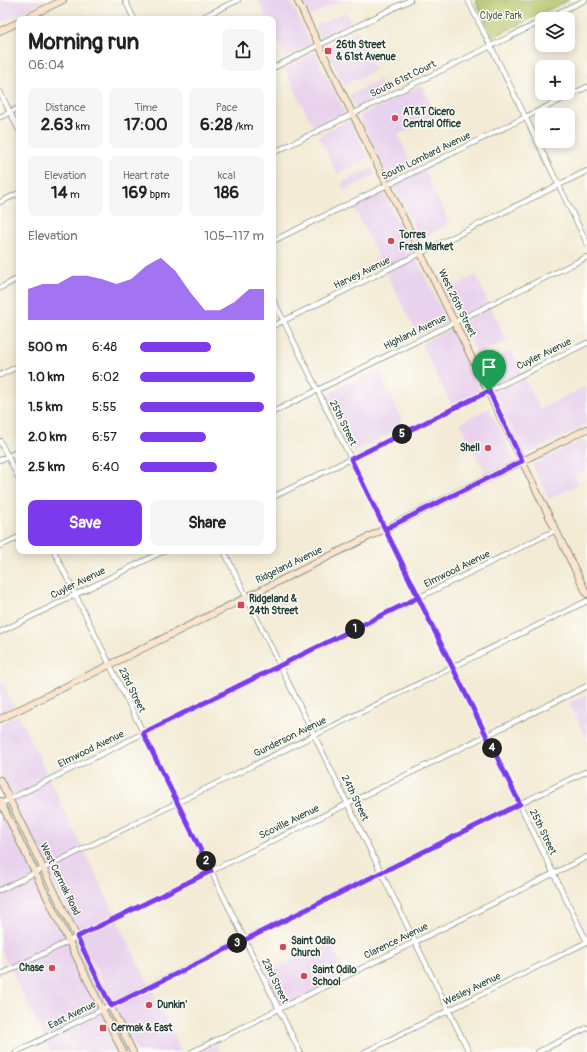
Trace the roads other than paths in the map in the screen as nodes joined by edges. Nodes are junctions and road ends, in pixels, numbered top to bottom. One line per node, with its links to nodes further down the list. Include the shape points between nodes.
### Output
1 (63, 0): 9 (main road)
2 (125, 0): 10 (street)
3 (238, 0): 11 (street)
4 (297, 0): 15 (main road, West 26th Street)
5 (410, 0): 15 (street)
6 (468, 0): 16 (street)
7 (585, 0): 8 (street)
8 (560, 12)
9 (30, 16)
10 (133, 16)
11 (205, 16)
12 (16, 23): 14 (main road)
13 (535, 24): 16 (street, South 61st Court)
14 (0, 31)
15 (319, 45): 17 (street); 22 (main road, West 26th Street)
16 (491, 46): 22 (street, South 61st Court); 24 (street)
17 (276, 66)
18 (587, 87): 24 (street, South Lombard Avenue)
19 (0, 92): 21 (street)
20 (16, 109): 21 (street)
21 (10, 112): 23 (street); 25 (street)
22 (353, 114): 26 (street, South 61st Court); 28 (main road, West 26th Street)
23 (0, 117)
24 (526, 117): 28 (street, South Lombard Avenue); 29 (street)
25 (16, 124)
26 (276, 152)
27 (587, 171): 29 (street, Harvey Avenue)
28 (388, 185): 32 (street, South Lombard Avenue); 34 (main road, West 26th Street)
29 (559, 185): 33 (street); 34 (street, Harvey Avenue)
30 (16, 194): 31 (street)
31 (0, 202)
32 (276, 240)
33 (587, 243)
34 (421, 253): 39 (street, Harvey Avenue); 40 (main road, West 26th Street)
35 (587, 257): 40 (street, Highland Avenue)
36 (16, 280): 37 (street)
37 (0, 288)
38 (276, 305): 39 (street, 25th Street)
39 (284, 321): 41 (street, Harvey Avenue); 45 (street, 25th Street)
40 (455, 322): 45 (street, Highland Avenue); 46 (main road, West 26th Street)
41 (276, 325)
42 (587, 343): 46 (street, Cuyler Avenue)
43 (16, 367): 44 (street)
44 (0, 375)
45 (317, 390): 47 (street, Highland Avenue); 52 (street, 25th Street)
46 (489, 391): 52 (street, Cuyler Avenue); 54 (main road, West 26th Street)
47 (276, 410)
48 (587, 429): 54 (main road, Ridgeland Avenue)
49 (0, 441): 51 (street)
50 (16, 452): 51 (street)
51 (8, 456): 53 (street); 55 (street)
52 (351, 459): 56 (street, Cuyler Avenue); 57 (street, 25th Street)
53 (0, 460)
54 (522, 461): 57 (main road, Ridgeland Avenue); 58 (main road, West 26th Street)
55 (16, 473)
56 (276, 496)
57 (385, 529): 66 (main road, Ridgeland Avenue); 67 (street, 25th Street)
58 (556, 530): 65 (main road, West 26th Street); 67 (street, Elmwood Avenue)
59 (16, 538): 60 (street)
60 (0, 546)
61 (56, 554): 64 (street, 23rd Street)
62 (158, 554): 64 (street, Cuyler Avenue)
63 (226, 554): 66 (street, 24th Street)
64 (76, 594): 69 (street, Cuyler Avenue); 70 (street, 23rd Street)
65 (587, 594)
66 (247, 597): 70 (main road, Ridgeland Avenue); 71 (street, 24th Street)
67 (419, 597): 71 (street, Elmwood Avenue); 72 (street, 25th Street)
68 (587, 600): 72 (street, Gunderson Avenue)
69 (0, 632)
70 (110, 664): 74 (main road, Ridgeland Avenue); 75 (street, 23rd Street)
71 (280, 666): 75 (street, Elmwood Avenue); 76 (street, 24th Street)
72 (453, 667): 76 (street, Gunderson Avenue); 77 (street, 25th Street)
73 (587, 686): 77 (street, Scoville Avenue)
74 (0, 719)
75 (143, 733): 80 (street, Elmwood Avenue); 81 (street, 23rd Street)
76 (314, 735): 81 (street, Gunderson Avenue); 83 (street, 24th Street)
77 (486, 736): 83 (street, Scoville Avenue); 84 (street, 25th Street)
78 (587, 771): 84 (street, East Avenue)
79 (0, 780): 80 (main road, West Cermak Road)
80 (9, 799): 82 (street, Elmwood Avenue); 86 (main road, West Cermak Road)
81 (177, 802): 86 (street, Gunderson Avenue); 87 (street, 23rd Street)
82 (0, 803): 88 (main road, West Cermak Road)
83 (348, 804): 87 (street, Scoville Avenue); 89 (street, 24th Street)
84 (520, 804): 89 (street, East Avenue); 90 (street, 25th Street)
85 (587, 858): 90 (street, Clarence Avenue)
86 (43, 868): 88 (street, Gunderson Avenue); 92 (main road, West Cermak Road)
87 (211, 871): 92 (street, Scoville Avenue); 93 (street, 23rd Street)
88 (35, 872): 91 (street, Gunderson Avenue); 94 (main road, West Cermak Road)
89 (381, 872): 93 (street, East Avenue); 95 (street, 24th Street)
90 (554, 874): 95 (street, Clarence Avenue); 96 (street, 25th Street)
91 (0, 890)
92 (77, 937): 94 (street, Scoville Avenue); 98 (main road, West Cermak Road)
93 (245, 940): 98 (street, East Avenue); 99 (street, 23rd Street)
94 (69, 941): 97 (street, Scoville Avenue); 100 (main road, West Cermak Road)
95 (415, 942): 99 (street, Clarence Avenue); 101 (street, 24th Street)
96 (587, 942): 101 (street, Wesley Avenue)
97 (0, 975)
98 (111, 1006): 100 (street, East Avenue); 105 (main road, West Cermak Road)
99 (279, 1009): 106 (street, Clarence Avenue); 107 (street, 23rd Street)
100 (102, 1010): 103 (street, East Avenue); 104 (main road, West Cermak Road)
101 (448, 1011): 108 (street, Wesley Avenue); 109 (street, 24th Street)
102 (587, 1028): 110 (street)
103 (16, 1052)
104 (123, 1052)
105 (134, 1052)
106 (192, 1052)
107 (300, 1052)
108 (365, 1052)
109 (468, 1052)
110 (538, 1052)

